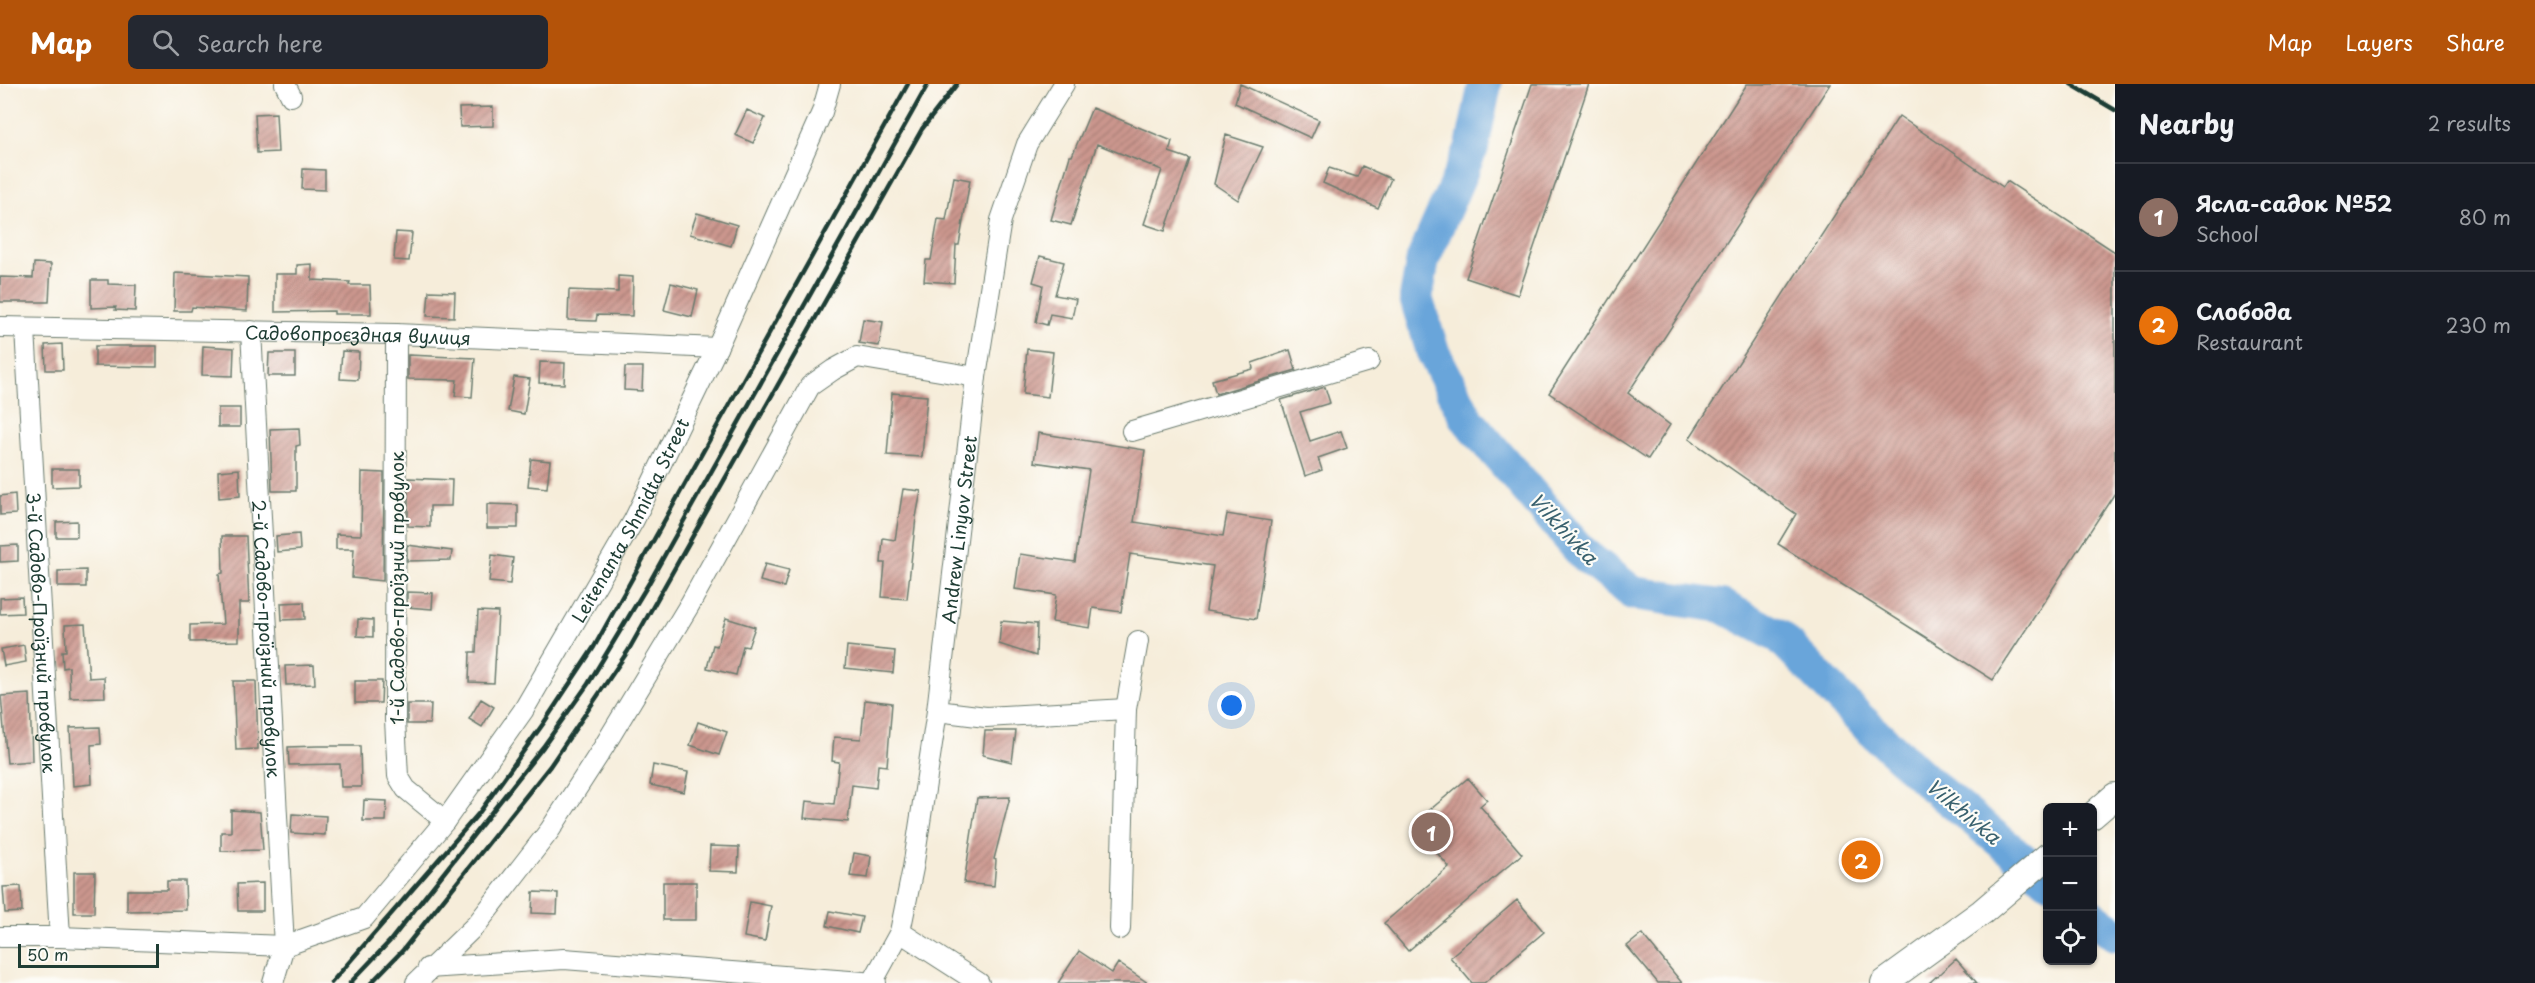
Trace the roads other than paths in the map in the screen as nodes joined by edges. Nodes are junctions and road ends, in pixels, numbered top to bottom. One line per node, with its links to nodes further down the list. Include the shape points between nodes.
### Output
1 (830, 84): 7 (street, Leitenanta Shmidta Street, via 822,112)
2 (1064, 84): 9 (street, Andrew Linyov Street, via 1027,144 1001,220)
3 (0, 327): 4 (street, Садовопроєздная вулиця)
4 (25, 329): 5 (street, Садовопроєздная вулиця); 21 (street, 3-й Садово-Проїзний провулок)
5 (251, 331): 6 (street, Садовопроєздная вулиця); 22 (street, 2-й Садово-проїзний провулок)
6 (396, 334): 7 (street, Садовопроєздная вулиця); 16 (street, 1-й Садово-проїзний провулок, via 398,776 406,789)
7 (717, 348): 16 (street, Leitenanta Shmidta Street, via 634,520 523,711)
8 (1369, 361): 10 (street)
9 (976, 377): 13 (street, Andrew Linyov Street); 23 (street, via 858,357 810,386 690,604 556,821 477,924)
10 (1132, 432)
11 (1138, 641): 12 (street)
12 (1126, 709): 13 (street, via 986,717); 18 (street)
13 (937, 711): 19 (street, Andrew Linyov Street, via 914,868)
14 (2115, 796): 15 (main road)
15 (2097, 812)
16 (445, 821): 22 (street, Leitenanta Shmidta Street, via 364,918)
17 (2047, 857): 27 (main road, via 1982,912)
18 (1120, 928)
19 (900, 932): 24 (street, Andrew Linyov Street); 26 (street)
20 (0, 937): 21 (street)
21 (60, 937): 22 (street)
22 (284, 946): 25 (street, 2-й Садово-проїзний провулок)
23 (426, 973): 24 (street, via 564,959)
24 (874, 982)
25 (273, 983)
26 (979, 983)
27 (1884, 983)

